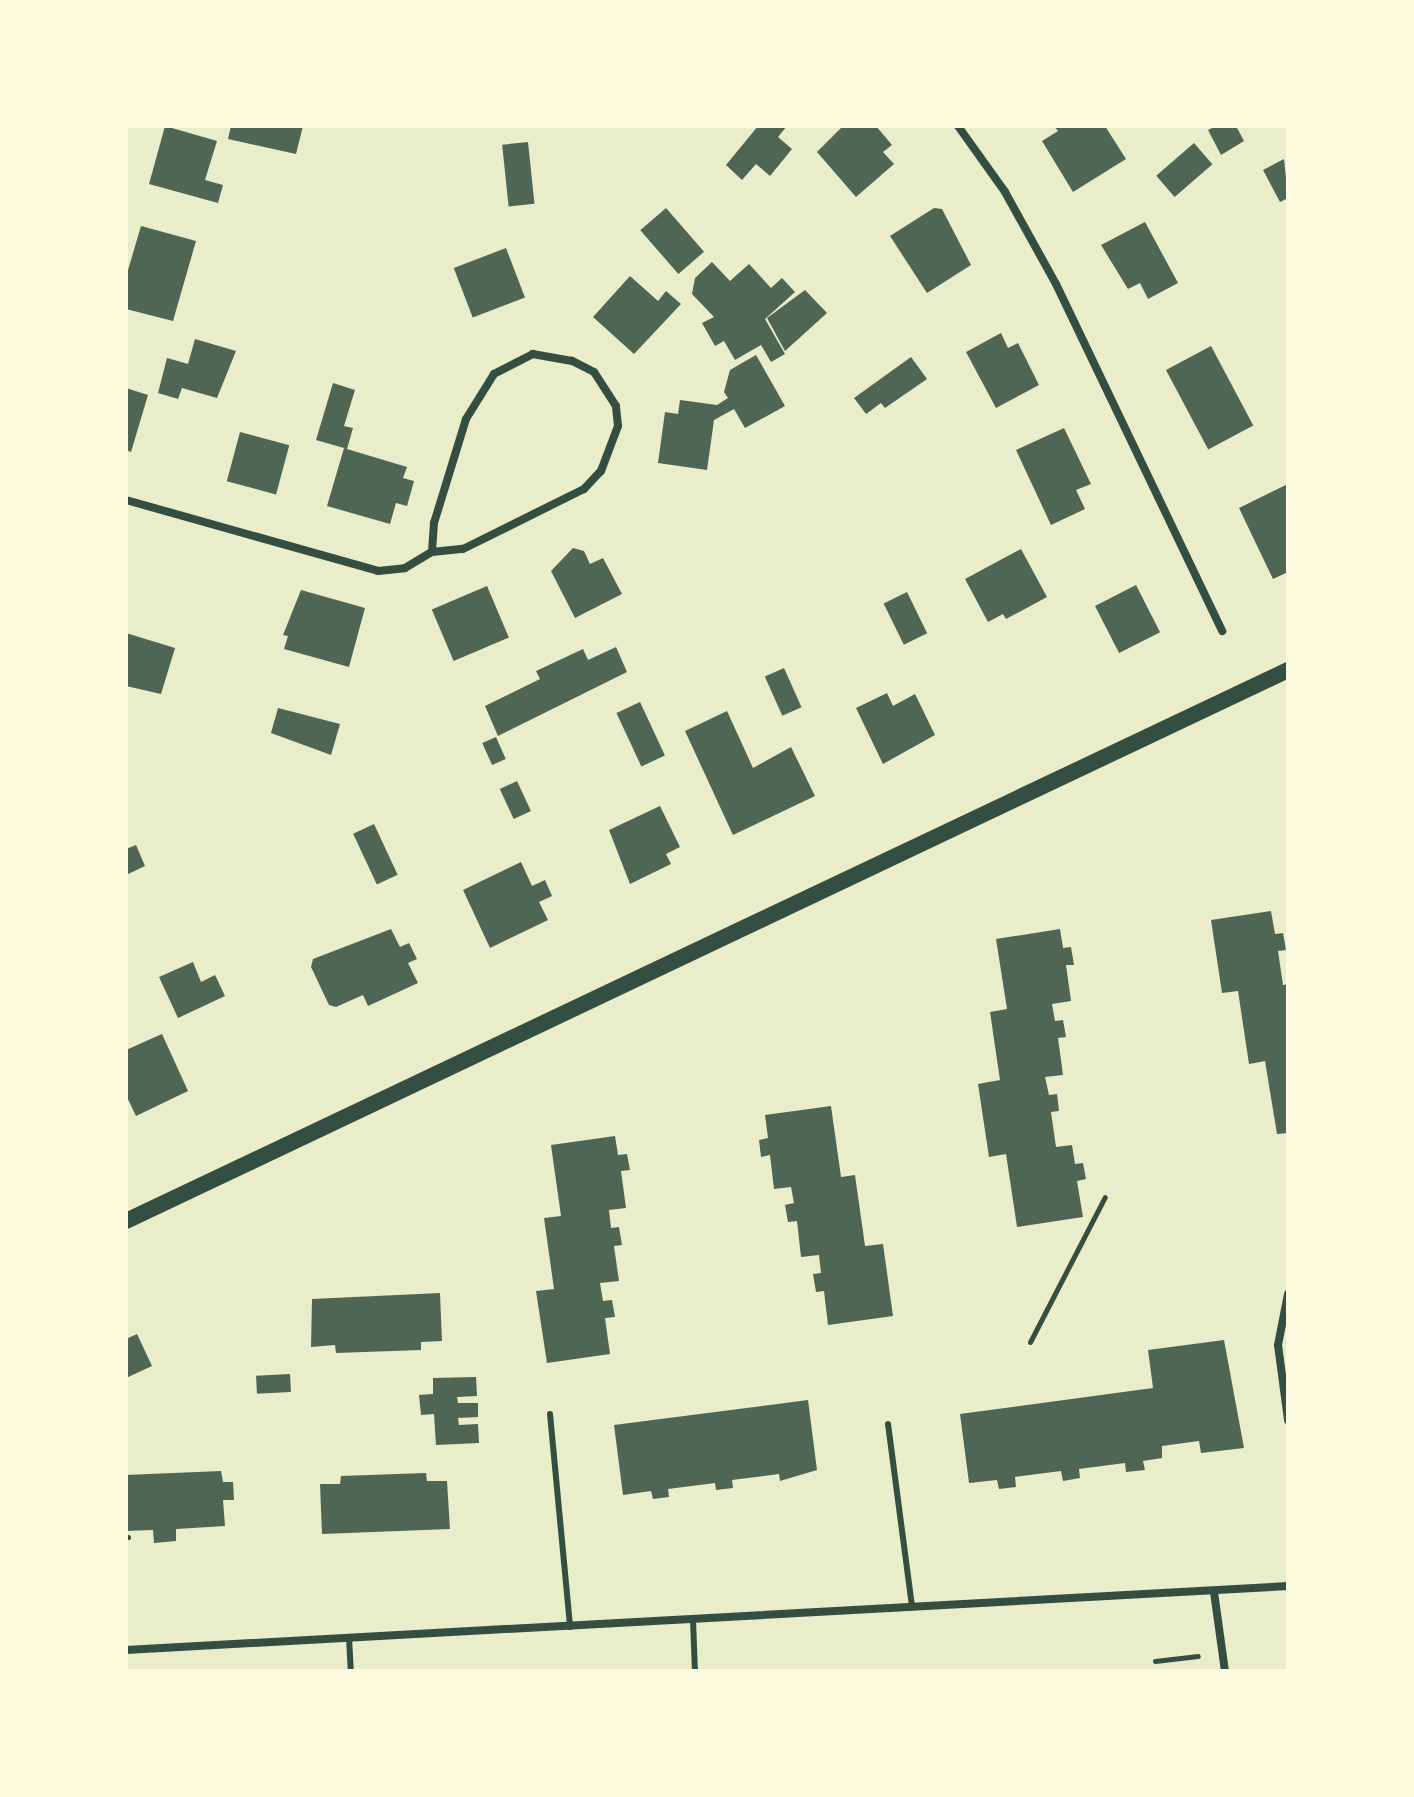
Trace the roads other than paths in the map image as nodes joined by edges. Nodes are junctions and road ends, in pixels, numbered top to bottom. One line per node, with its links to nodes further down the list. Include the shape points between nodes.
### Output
1 (958, 126): 4 (street, via 1005,192 1056,284)
2 (126, 500): 3 (street, via 378,571 405,568)
3 (432, 552): 3 (street, via 463,549 584,489 601,471 618,426 612,396 594,372 572,361 533,354 494,374 466,419 434,523)
4 (1222, 631)
5 (1288, 670): 6 (main road)
6 (126, 1221)
7 (1288, 1294): 9 (street, via 1278,1345)
8 (550, 1414): 15 (lane)
9 (1288, 1420)
10 (888, 1424): 13 (lane)
11 (1288, 1586): 12 (street)
12 (1214, 1592): 13 (street); 20 (street)
13 (912, 1607): 14 (street)
14 (693, 1620): 15 (street); 19 (lane)
15 (570, 1627): 16 (street)
16 (349, 1637): 17 (street); 18 (lane)
17 (126, 1650)
18 (351, 1671)
19 (695, 1671)
20 (1225, 1671)

